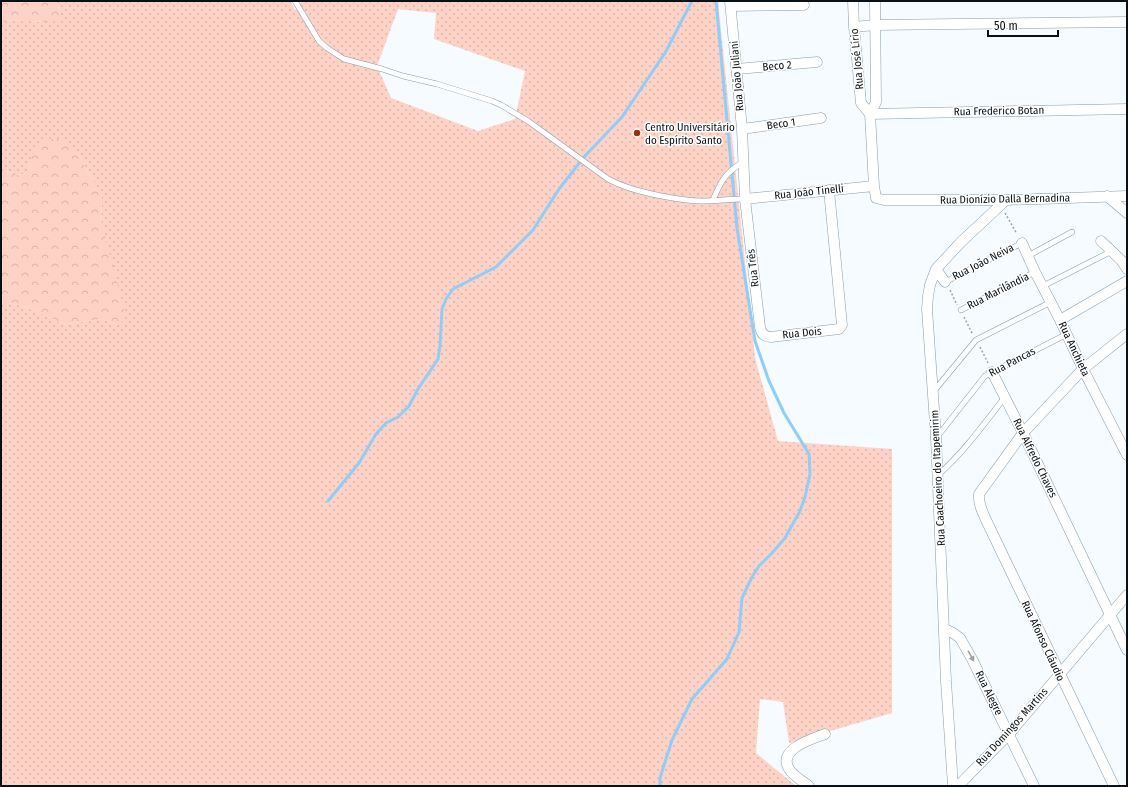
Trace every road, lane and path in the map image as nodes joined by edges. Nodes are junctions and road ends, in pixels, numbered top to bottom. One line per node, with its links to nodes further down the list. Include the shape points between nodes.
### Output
1 (295, 1): 21 (lane, via 319,41 344,59 437,84 501,105 620,185 691,201)
2 (853, 1): 8 (street, Rua José Lírio)
3 (875, 1): 7 (street, Rua José Lírio)
4 (730, 3): 5 (street); 10 (street, Rua João Juliani)
5 (804, 5)
6 (1127, 22): 7 (street)
7 (875, 25): 8 (street); 12 (street, Rua José Lírio, via 876,102)
8 (854, 27): 12 (street, Rua José Lírio, via 861,103)
9 (817, 62): 10 (street, Beco 2)
10 (737, 69): 14 (street, Rua João Juliani)
11 (1127, 109): 12 (street, Rua Frederico Botan)
12 (870, 114): 16 (street, Rua José Lírio)
13 (821, 118): 14 (street, Beco 1)
14 (742, 130): 15 (street, Rua João Juliani)
15 (743, 162): 20 (street, Rua João Juliani); 21 (lane, via 725,177)
16 (874, 186): 17 (street, Rua João Tinelli); 22 (street, Rua Dionízio Dalla Bernadina, via 876,198 884,200)
17 (829, 190): 20 (street, Rua João Tinelli); 41 (street, Rua Dois, via 842,325 839,329)
18 (1107, 196): 19 (street, Rua Dionízio Dalla Bernadina); 22 (street, Rua Dionízio Dalla Bernadina); 23 (street)
19 (1127, 196)
20 (745, 198): 21 (lane); 41 (street, Rua Três, via 760,326)
21 (713, 200)
22 (1003, 202): 26 (path); 30 (street, Rua Caachoeiro do Itapemirim)
23 (1127, 213)
24 (1072, 232): 28 (lane)
25 (1101, 240): 27 (street)
26 (1022, 243): 28 (street, Rua Anchieta); 33 (lane, Rua João Neiva)
27 (1112, 251): 29 (street); 35 (lane)
28 (1028, 256): 32 (street, Rua Anchieta)
29 (1124, 260): 31 (street)
30 (936, 269): 33 (street); 45 (street, Rua Caachoeiro do Itapemirim, via 930,285 927,309)
31 (1127, 269)
32 (1035, 272): 35 (street, Rua Anchieta); 37 (lane, Rua Marilândia)
33 (945, 282): 37 (path)
34 (1127, 282): 38 (street)
35 (1043, 286): 36 (street, Rua Anchieta)
36 (1051, 302): 38 (street, Rua Anchieta); 42 (lane)
37 (961, 310): 42 (path)
38 (1060, 320): 39 (street, Rua Anchieta)
39 (1067, 334): 43 (street, Rua Anchieta); 44 (lane, Rua Pancas)
40 (1127, 334): 43 (street)
41 (765, 336)
42 (976, 340): 44 (path); 45 (lane)
43 (1083, 369): 47 (street); 49 (street, Rua Anchieta)
44 (992, 372): 46 (street, Rua Alfredo Chaves); 48 (lane, Rua Pancas, via 982,380)
45 (934, 392): 48 (street, Rua Caachoeiro do Itapemirim)
46 (1005, 397): 47 (street, Rua Alfredo Chaves); 50 (lane, via 972,440)
47 (1024, 433): 52 (street, Rua Alfredo Chaves); 55 (street, Rua Afonso Cláudio, via 979,494 980,504)
48 (936, 438): 50 (street, Rua Caachoeiro do Itapemirim)
49 (1127, 455)
50 (938, 476): 53 (street, Rua Caachoeiro do Itapemirim)
51 (1127, 595): 52 (street, Rua Domingos Martins)
52 (1110, 614): 54 (street, Rua Alfredo Chaves); 55 (street, Rua Domingos Martins)
53 (945, 629): 57 (street, Rua Alegre, one-way to 57, via 960,638 965,646); 59 (street, Rua Caachoeiro do Itapemirim, via 953,771)
54 (1127, 650)
55 (1059, 674): 57 (street, Rua Domingos Martins); 61 (street, Rua Afonso Cláudio)
56 (825, 734): 58 (street, via 802,743 791,750 789,755 790,769)
57 (1009, 734): 59 (street, Rua Domingos Martins); 60 (street, Rua Alegre)
58 (809, 786)
59 (958, 786)
60 (1034, 786)
61 (1114, 786)

